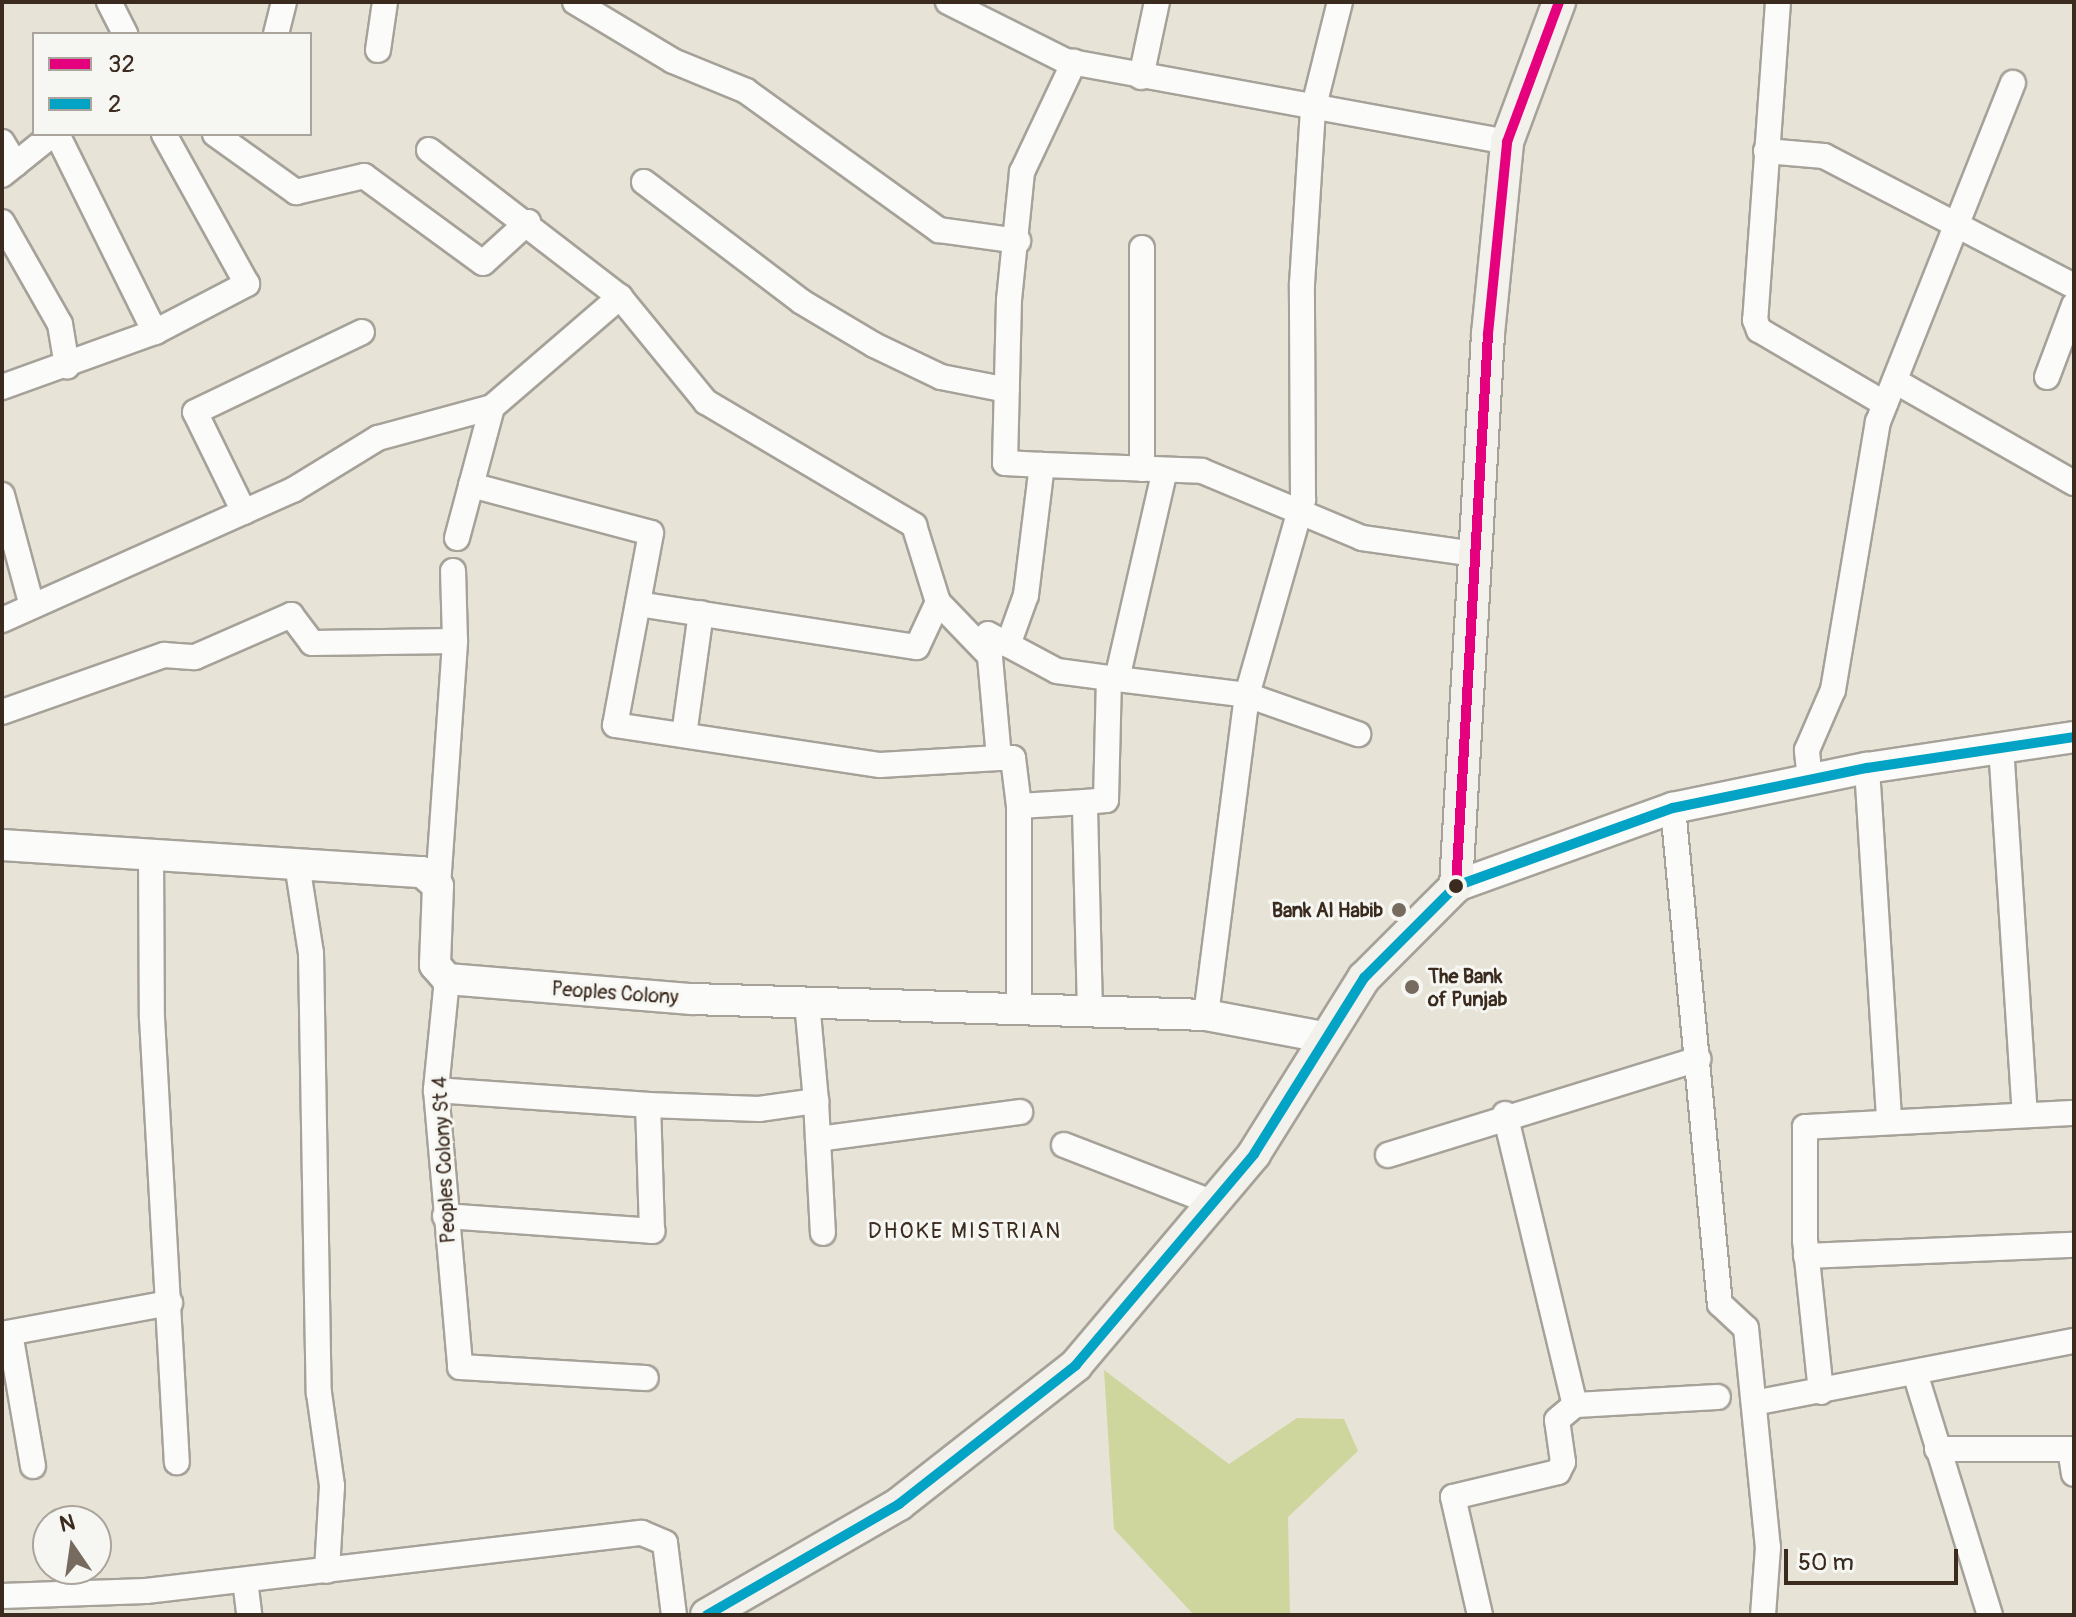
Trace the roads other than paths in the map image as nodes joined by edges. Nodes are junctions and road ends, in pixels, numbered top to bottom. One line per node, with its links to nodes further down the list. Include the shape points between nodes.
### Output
1 (109, 2): 10 (street)
2 (284, 2): 11 (street)
3 (385, 2): 12 (street)
4 (575, 2): 30 (street, via 673,61 746,91 939,230)
5 (948, 2): 13 (street)
6 (1157, 2): 14 (street)
7 (1340, 2): 16 (street)
8 (1559, 2): 22 (main road)
9 (1778, 2): 24 (street)
10 (124, 32)
11 (276, 32)
12 (378, 50)
13 (1074, 62): 14 (street); 30 (street, via 1022,172)
14 (1141, 77): 16 (street)
15 (2013, 83): 29 (street)
16 (1313, 110): 22 (street); 49 (street)
17 (52, 136): 25 (street)
18 (56, 136): 35 (street)
19 (165, 136): 35 (street, via 247,284)
20 (218, 136): 28 (street, via 296,192 364,176 483,263)
21 (2, 142): 25 (street)
22 (1507, 142): 52 (main road)
23 (429, 150): 28 (street)
24 (1766, 151): 29 (street, via 1824,156); 42 (street, via 1759,330)
25 (9, 170)
26 (644, 182): 41 (street, via 802,302 874,345 941,377)
27 (2, 222): 37 (street, via 60,324)
28 (528, 222): 33 (street)
29 (1958, 229): 32 (street); 39 (street)
30 (1018, 241): 41 (street)
31 (1142, 248): 45 (street)
32 (2074, 286)
33 (620, 297): 43 (street); 54 (street, via 706,402 914,525)
34 (2074, 305): 38 (street)
35 (155, 332): 37 (street)
36 (362, 332): 50 (street, via 195,412)
37 (67, 366): 40 (street)
38 (2047, 377)
39 (1895, 381): 42 (street); 46 (street)
40 (2, 387)
41 (1007, 390): 44 (street, via 1005,463)
42 (1885, 404): 70 (street, via 1833,690 1807,750)
43 (492, 407): 47 (street); 50 (street, via 378,438)
44 (1042, 465): 45 (street); 60 (street, via 1026,595)
45 (1154, 470): 49 (street, via 1202,471); 61 (street)
46 (2074, 483)
47 (471, 485): 51 (street); 55 (street, via 651,533)
48 (2, 495): 56 (street)
49 (1301, 507): 52 (street, via 1362,538); 62 (street)
50 (244, 512): 56 (street)
51 (457, 538)
52 (1474, 554): 78 (main road)
53 (453, 571): 59 (street)
54 (938, 602): 57 (street, via 917,647); 60 (street)
55 (638, 604): 57 (street); 65 (street, via 611,722)
56 (32, 606): 58 (street)
57 (701, 613): 65 (street)
58 (2, 620)
59 (455, 641): 63 (street, via 312,643 291,615 195,657 164,655); 77 (street)
60 (999, 650): 61 (street, via 1057,671); 68 (street)
61 (1113, 679): 62 (street); 71 (street, via 1106,800)
62 (1247, 695): 64 (street); 83 (street)
63 (2, 712)
64 (1358, 734)
65 (684, 735): 68 (street, via 880,765)
66 (2074, 737): 67 (street)
67 (2001, 746): 69 (street); 92 (street)
68 (999, 758): 72 (street, via 1013,758)
69 (1867, 768): 70 (street); 93 (street)
70 (1810, 780): 73 (street)
71 (1085, 802): 72 (street); 82 (street)
72 (1019, 806): 81 (street)
73 (1673, 808): 78 (street); 85 (street)
74 (2, 845): 75 (street)
75 (151, 853): 76 (street); 102 (street, via 152,1018)
76 (297, 864): 77 (street, via 422,872); 116 (street, via 311,953 319,1393 332,1486)
77 (438, 886): 79 (street, via 435,965)
78 (1456, 886): 84 (main road, via 1364,978)
79 (447, 979): 80 (street, Peoples Colony); 86 (street, Peoples Colony St 4)
80 (807, 1003): 81 (street, Peoples Colony); 87 (street)
81 (1019, 1010): 82 (street, Peoples Colony)
82 (1090, 1012): 83 (street, Peoples Colony)
83 (1206, 1015): 84 (street, Peoples Colony)
84 (1323, 1037): 97 (main road)
85 (1699, 1059): 91 (street); 109 (street, via 1720,1304 1746,1328)
86 (436, 1090): 88 (street); 98 (street, Peoples Colony St 4)
87 (816, 1101): 88 (street, via 759,1109); 94 (street)
88 (648, 1105): 98 (street, via 652,1231)
89 (1020, 1112): 94 (street)
90 (2074, 1113): 92 (street)
91 (1505, 1114): 96 (street); 110 (street)
92 (2025, 1114): 93 (street)
93 (1889, 1117): 101 (street, via 1805,1127)
94 (818, 1139): 99 (street)
95 (1064, 1145): 97 (street)
96 (1388, 1155)
97 (1216, 1204): 122 (main road, via 1130,1307 1021,1414 899,1504)
98 (445, 1216): 106 (street, Peoples Colony St 4, via 460,1367)
99 (823, 1233)
100 (2074, 1245): 101 (street)
101 (1806, 1256): 107 (street)
102 (170, 1303): 103 (street); 113 (street)
103 (6, 1334): 114 (street)
104 (2074, 1341): 105 (street)
105 (1915, 1373): 107 (street); 111 (street)
106 (646, 1378)
107 (1821, 1392): 109 (street)
108 (1718, 1397): 110 (street)
109 (1754, 1403): 124 (street, via 1768,1547)
110 (1575, 1405): 123 (street, via 1557,1420 1563,1462 1558,1472 1453,1497)
111 (1937, 1449): 112 (street); 125 (street)
112 (2072, 1449): 115 (street)
113 (177, 1462)
114 (33, 1466)
115 (2074, 1474)
116 (327, 1571): 117 (street); 121 (street, via 654,1534 665,1543)
117 (245, 1580): 119 (street); 120 (street)
118 (2, 1596): 119 (street)
119 (77, 1604)
120 (249, 1615)
121 (674, 1615)
122 (707, 1615)
123 (1480, 1615)
124 (1763, 1615)
125 (1990, 1615)

